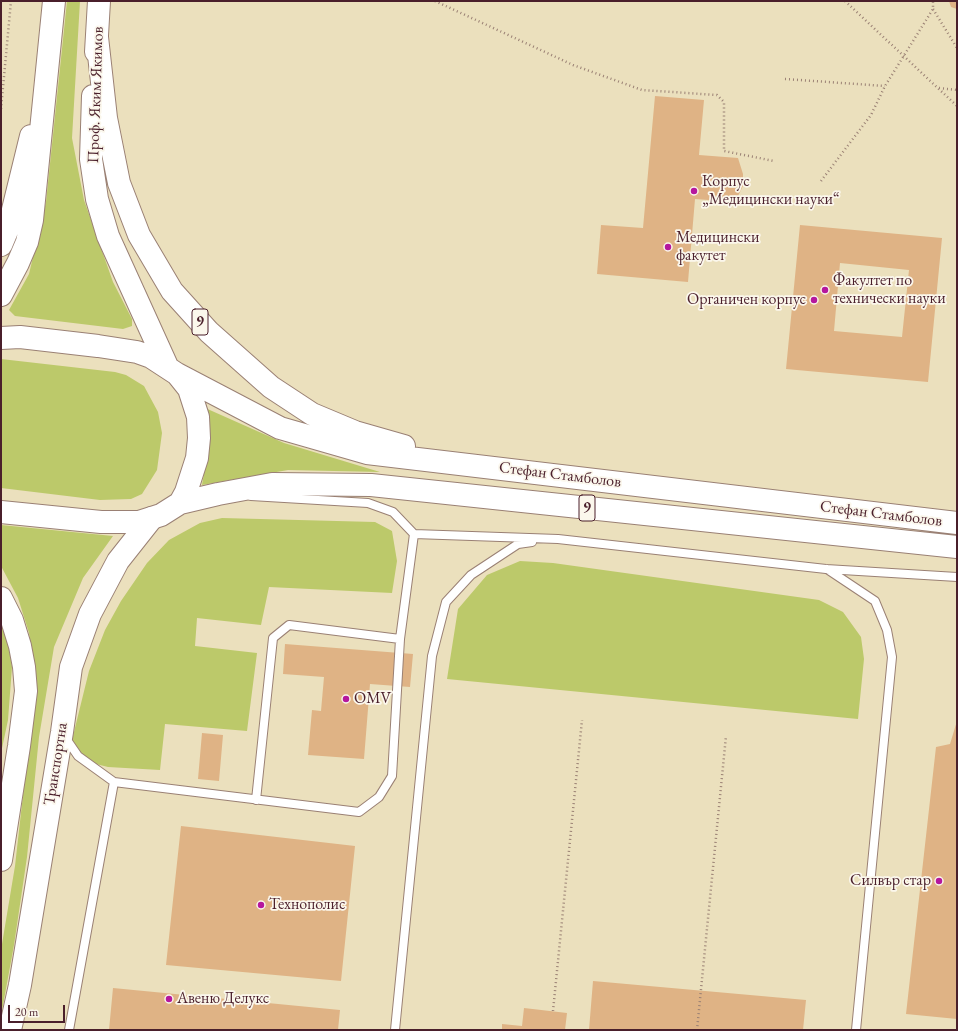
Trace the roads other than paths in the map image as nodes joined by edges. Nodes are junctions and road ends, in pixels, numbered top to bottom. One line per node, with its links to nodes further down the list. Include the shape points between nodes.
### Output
1 (54, 1): 4 (main road)
2 (99, 1): 3 (main road, Проф. Яким Якимов / 9)
3 (96, 37): 8 (main road, Проф. Яким Якимов, via 91,159 98,199 108,236); 9 (main road, 9, via 106,118 119,183 139,235 172,291 209,332 271,387 312,414 355,432)
4 (45, 80): 5 (main road, via 9,226); 6 (main road, via 32,220 27,242)
5 (1, 244)
6 (1, 294)
7 (1, 338): 8 (main road, Стефан Стамболов, via 20,337 137,352 151,356)
8 (172, 370): 9 (main road, Стефан Стамболов, via 280,428 367,453); 11 (main road, via 189,389 198,417 197,458 192,477)
9 (469, 465): 14 (main road, Стефан Стамболов / 9)
10 (218, 494): 11 (main road, Стефан Стамболов / 9); 15 (lane, via 368,503 393,512); 17 (main road, Стефан Стамболов / 9, via 272,484 371,485)
11 (180, 503): 13 (main road, 9, via 171,511)
12 (1, 512): 13 (main road, 9, via 101,522 139,522)
13 (152, 518): 22 (main road, Транспортна, via 118,561 90,614 71,666)
14 (957, 523)
15 (414, 534): 16 (lane); 21 (lane)
16 (558, 539): 18 (lane); 28 (lane, via 518,544 471,575 446,602 432,656)
17 (957, 547)
18 (826, 569): 19 (lane); 29 (lane, via 875,601 887,630 892,657)
19 (957, 577)
20 (1, 598): 25 (main road, via 12,620 20,646 26,691 20,746)
21 (400, 639): 24 (lane, via 392,776 379,797 358,812); 24 (lane, via 289,625 273,638)
22 (62, 732): 23 (lane, via 78,756); 26 (main road, Транспортна, via 20,985)
23 (114, 782): 24 (lane); 27 (lane)
24 (256, 800)
25 (1, 860)
26 (10, 1030)
27 (69, 1030)
28 (395, 1030)
29 (856, 1030)

